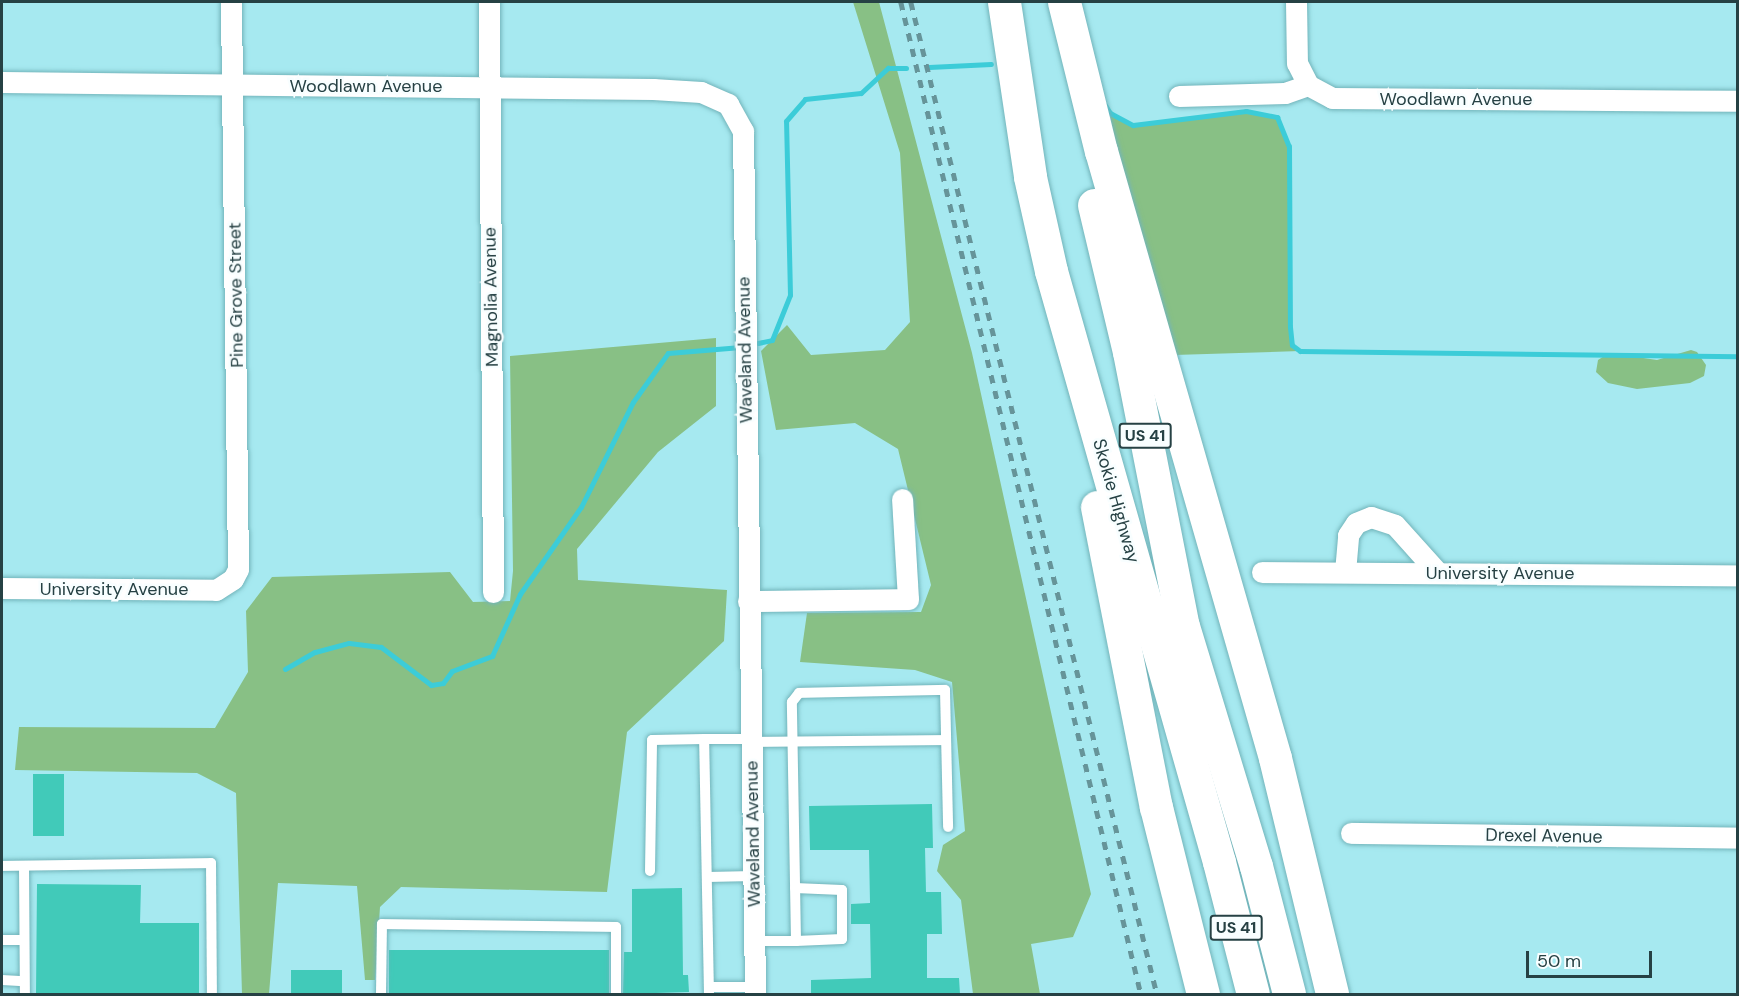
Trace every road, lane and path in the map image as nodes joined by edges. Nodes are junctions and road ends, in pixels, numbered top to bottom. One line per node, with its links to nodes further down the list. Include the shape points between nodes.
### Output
1 (231, 2): 9 (street, Pine Grove Street)
2 (489, 2): 11 (street, Magnolia Avenue)
3 (989, 2): 15 (highway)
4 (1004, 2): 15 (highway, Skokie Highway / US 41)
5 (1055, 2): 55 (highway, Skokie Highway / US 41, via 1081,147 1129,352 1183,626 1256,866)
6 (1064, 2): 56 (highway, via 1101,151 1275,758)
7 (1296, 2): 10 (street, via 1297,63)
8 (2, 82): 9 (street, Woodlawn Avenue)
9 (232, 85): 11 (street, Woodlawn Avenue); 22 (street, Pine Grove Street, via 238,569)
10 (1308, 86): 12 (street, via 1285,93); 13 (street, Woodlawn Avenue, via 1332,98)
11 (489, 87): 14 (street, Woodlawn Avenue, via 701,92); 24 (street, Magnolia Avenue)
12 (1179, 96)
13 (1737, 101)
14 (728, 104): 25 (street, Waveland Avenue, via 742,130)
15 (1030, 177): 16 (highway, Skokie Highway / US 41)
16 (1051, 271): 43 (highway, via 1156,807); 54 (highway, Skokie Highway / US 41)
17 (903, 499): 25 (street, via 908,599)
18 (1262, 572): 19 (street, University Avenue)
19 (1345, 572): 20 (street, University Avenue); 20 (street, via 1348,536 1356,523 1371,517 1395,525)
20 (1438, 573): 21 (street, University Avenue)
21 (1737, 575)
22 (226, 585): 23 (street, University Avenue, via 216,590)
23 (2, 588)
24 (493, 592)
25 (748, 601): 27 (street, Waveland Avenue)
26 (704, 739): 27 (lane); 35 (lane, via 652,740); 37 (lane)
27 (751, 740): 28 (lane); 36 (street, Waveland Avenue)
28 (793, 740): 29 (lane); 29 (lane, via 792,702 799,693 945,690); 38 (lane)
29 (946, 740): 30 (lane)
30 (948, 827)
31 (1351, 833): 32 (street, Drexel Avenue)
32 (1737, 838)
33 (2, 866): 34 (lane)
34 (24, 866): 40 (lane); 49 (lane, via 211,863)
35 (650, 871)
36 (754, 876): 37 (lane); 41 (street, Waveland Avenue)
37 (707, 877): 46 (lane)
38 (795, 888): 42 (lane); 42 (lane, via 842,890 842,939)
39 (2, 940): 40 (lane)
40 (24, 940): 45 (lane)
41 (755, 941): 42 (lane); 47 (street, Waveland Avenue)
42 (796, 941)
43 (1195, 963): 52 (highway); 53 (highway)
44 (2, 980): 45 (lane)
45 (24, 981): 48 (lane)
46 (709, 991): 47 (lane)
47 (755, 991)
48 (25, 994)
49 (212, 994)
50 (381, 994): 51 (lane, via 382,924 616,927)
51 (616, 994)
52 (1203, 994)
53 (1215, 994)
54 (1253, 994)
55 (1289, 994)
56 (1332, 994)

